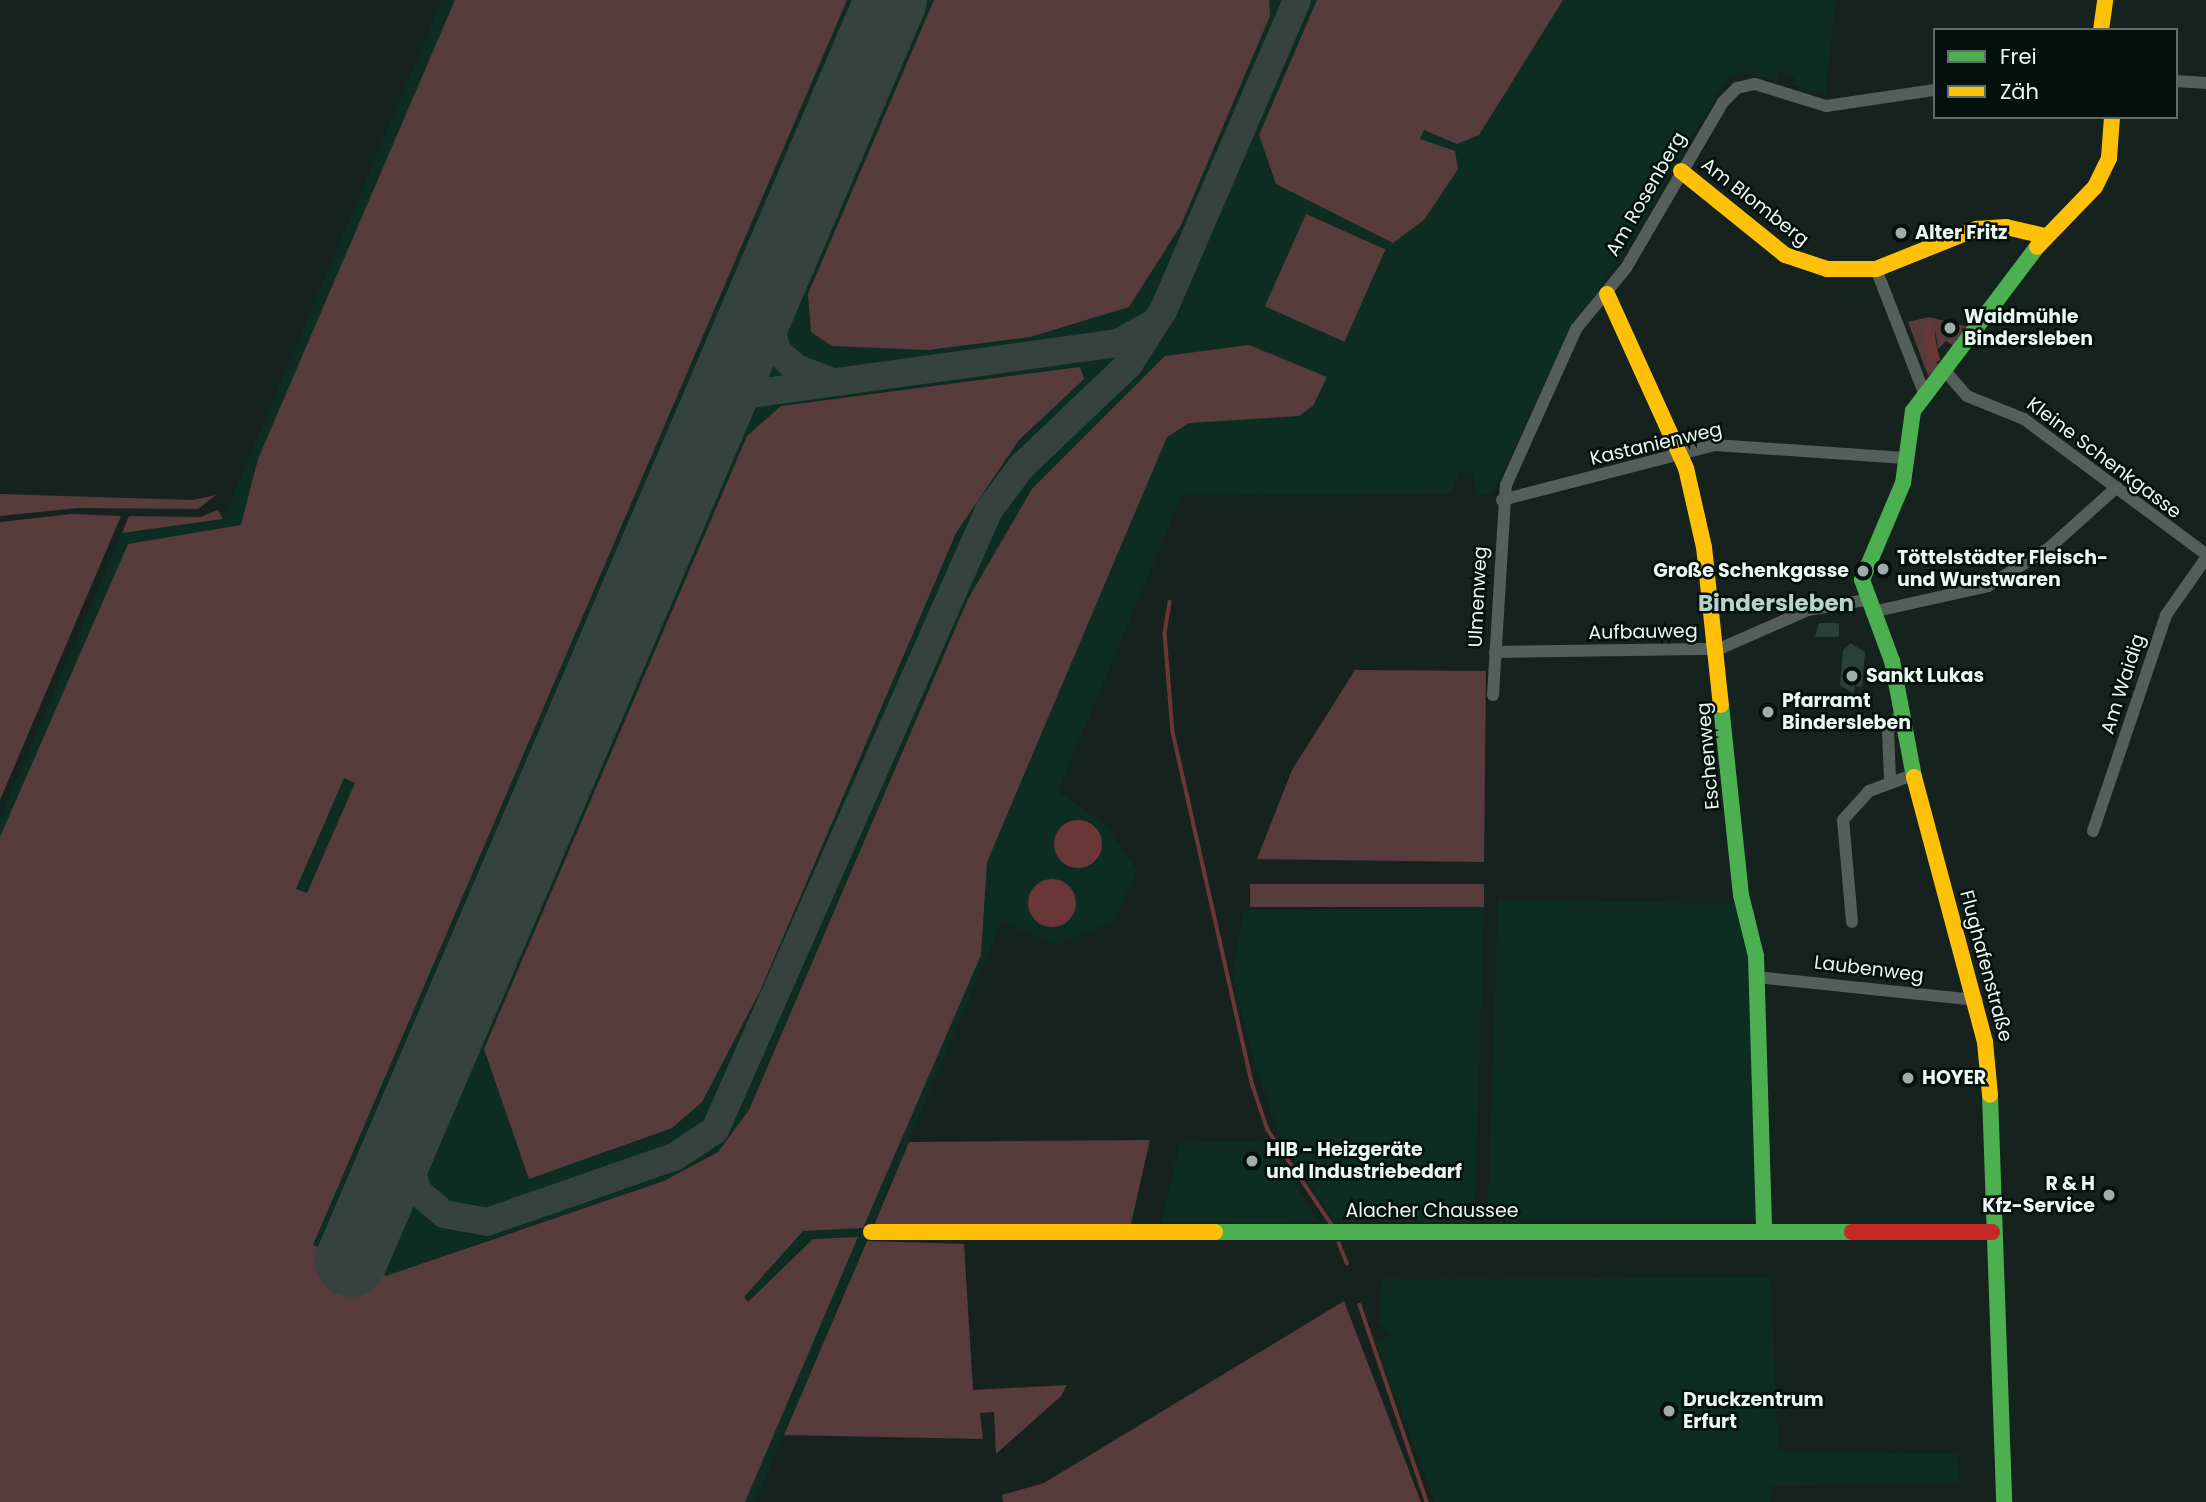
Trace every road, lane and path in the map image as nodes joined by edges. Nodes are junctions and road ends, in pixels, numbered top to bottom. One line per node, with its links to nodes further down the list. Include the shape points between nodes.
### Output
1 (2105, 0): 2 (street)
2 (2101, 28)
3 (2178, 81): 4 (street)
4 (2206, 83)
5 (1933, 90): 7 (street, Am Rosenberg, via 1826,106 1739,86)
6 (2112, 119): 8 (street, Flughafenstraße, via 2103,173)
7 (1681, 171): 9 (street, Am Blomberg, via 1803,265); 10 (street, Am Rosenberg)
8 (2045, 236): 9 (street, Am Blomberg, via 2006,227 1962,232); 11 (street, Flughafenstraße)
9 (1876, 270): 12 (street)
10 (1607, 294): 13 (street, Eschenweg); 16 (street, Am Rosenberg, via 1576,328)
11 (1946, 372): 12 (street, Flughafenstraße); 15 (street, Kleine Schenkgasse, via 1968,396 2024,419)
12 (1924, 393): 14 (street, Flughafenstraße, via 1907,430)
13 (1679, 454): 14 (street, Kastanienweg, via 1734,444); 16 (street, Kastanienweg); 19 (street, Eschenweg, via 1704,547)
14 (1905, 458): 18 (street, Flughafenstraße, via 1898,499 1863,571)
15 (2117, 487): 17 (street, Kleine Schenkgasse); 18 (street, via 2049,548 1988,586)
16 (1502, 500): 20 (street, Ulmenweg)
17 (2206, 556): 25 (street, Am Waidig, via 2166,615)
18 (1869, 606): 19 (street, Aufbauweg, via 1808,610); 22 (street, Flughafenstraße, via 1892,660)
19 (1719, 649): 20 (street, Aufbauweg); 27 (street, Eschenweg, via 1741,895)
20 (1495, 652): 21 (street, Ulmenweg)
21 (1493, 695)
22 (1902, 711): 23 (street, Flughafenstraße); 24 (street, via 1888,732)
23 (1913, 775): 24 (street); 28 (street, Flughafenstraße)
24 (1890, 779): 26 (street, via 1856,800 1843,820)
25 (2093, 831)
26 (1852, 922)
27 (1757, 977): 28 (street, Laubenweg); 31 (street, Eschenweg)
28 (1977, 1000): 30 (street, Flughafenstraße, via 1996,1146)
29 (871, 1232): 31 (street, Alacher Chaussee)
30 (1992, 1232): 31 (street, Alacher Chaussee); 32 (street, Flughafenstraße)
31 (1764, 1233)
32 (2004, 1502)

